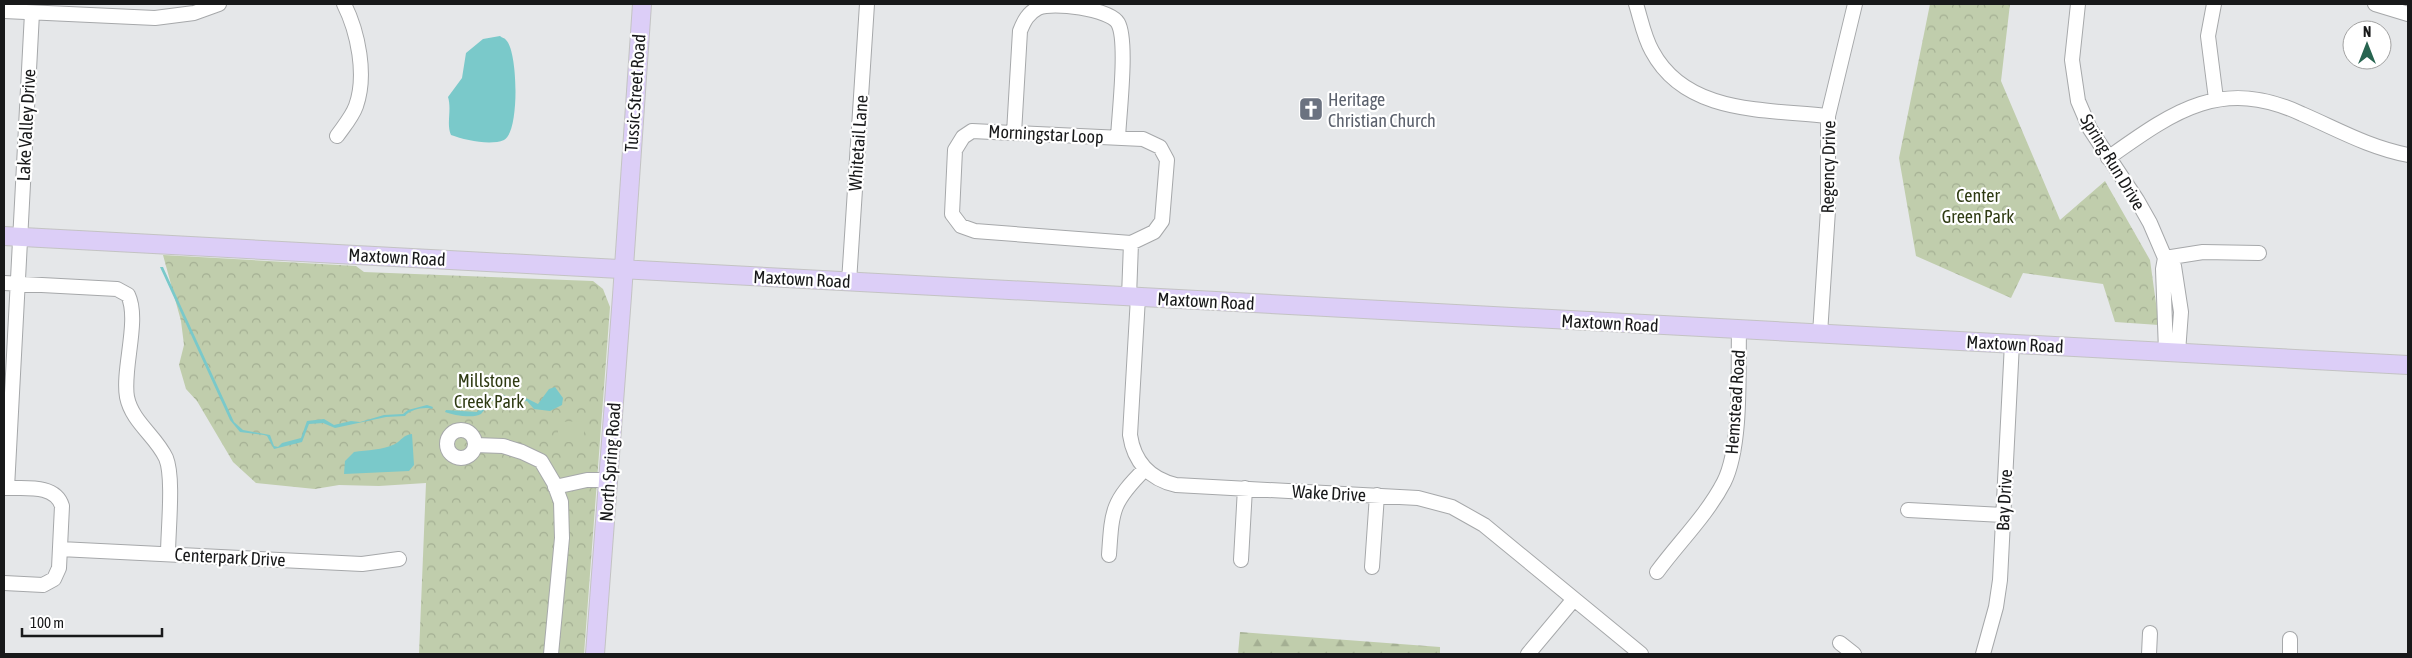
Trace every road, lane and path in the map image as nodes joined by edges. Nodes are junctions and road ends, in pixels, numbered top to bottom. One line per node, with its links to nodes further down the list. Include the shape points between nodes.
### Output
1 (219, 4): 11 (street, via 194,13 155,18)
2 (344, 4): 16 (street, via 356,40 360,85 351,117)
3 (642, 4): 24 (main road, Tussic Street Road)
4 (867, 4): 25 (street, Whitetail Lane)
5 (1636, 4): 14 (street, via 1645,37 1661,66 1698,96 1735,106)
6 (1855, 4): 14 (street, Regency Drive)
7 (2078, 4): 19 (street, Spring Run Drive, via 2072,50 2074,80 2084,117)
8 (2214, 4): 13 (street, via 2208,36)
9 (2375, 4): 12 (street)
10 (4, 11): 11 (street)
11 (32, 13): 20 (street, Lake Valley Drive)
12 (2408, 14)
13 (2216, 99): 18 (street, via 2258,100 2280,105 2354,139); 19 (street, via 2194,105 2163,120)
14 (1828, 116): 29 (street, Regency Drive, via 1828,210)
15 (1014, 133): 17 (street, Morningstar Loop); 17 (street, via 1020,31 1026,17 1039,7 1059,6 1104,12 1118,22 1122,39); 21 (street, Morningstar Loop, via 972,131 963,137 955,150 952,214 961,226 975,231)
16 (337, 136)
17 (1118, 138): 21 (street, Morningstar Loop, via 1144,139 1160,147 1166,160 1162,221 1154,232)
18 (2408, 155)
19 (2108, 158): 23 (street, Spring Run Drive, via 2150,223)
20 (12, 236): 24 (main road, Maxtown Road); 26 (street, Lake Valley Drive)
21 (1131, 243): 27 (street)
22 (2259, 253): 23 (street, via 2203,252)
23 (2165, 258): 31 (street, Spring Run Drive, via 2163,269)
24 (624, 270): 25 (main road, Maxtown Road); 35 (main road, North Spring Road)
25 (849, 282): 27 (main road, Maxtown Road)
26 (11, 283): 37 (street, Lake Valley Drive); 43 (street, via 117,288 128,295 132,308 127,398 132,412 166,458 169,481)
27 (1134, 297): 28 (main road, Maxtown Road); 34 (street, via 1130,435 1134,453)
28 (1740, 330): 29 (main road, Maxtown Road); 48 (street, Hemstead Road, via 1734,446 1728,472 1716,497)
29 (1820, 334): 30 (main road, Maxtown Road)
30 (2012, 343): 31 (main road, Maxtown Road); 41 (street, Bay Drive)
31 (2172, 351): 32 (main road, Maxtown Road)
32 (2408, 365)
33 (475, 445): 36 (street, via 503,446 541,461)
34 (1145, 469): 38 (street, Wake Drive, via 1155,477 1176,484); 44 (street, via 1124,491 1116,505 1111,522)
35 (609, 480): 36 (street, via 587,480); 55 (main road, North Spring Road)
36 (555, 487): 54 (street, via 561,502 562,538)
37 (6, 488): 42 (street, via 45,490 56,495 62,506)
38 (1245, 488): 39 (street, Wake Drive); 46 (street)
39 (1377, 495): 47 (street); 50 (street, Wake Drive, via 1418,498 1466,513)
40 (1908, 510): 41 (street)
41 (2003, 515): 59 (street, Bay Drive, via 1998,594 1991,633)
42 (60, 549): 43 (street, Centerpark Drive); 49 (street, via 58,574 49,583)
43 (168, 554): 45 (street, Centerpark Drive, via 362,564)
44 (1109, 555)
45 (399, 559)
46 (1241, 560)
47 (1372, 567)
48 (1657, 572)
49 (4, 583)
50 (1574, 599): 56 (street); 57 (street, Wake Drive)
51 (2150, 633): 60 (street)
52 (2290, 639): 61 (street)
53 (1840, 643): 58 (street)
54 (551, 654)
55 (595, 654)
56 (1528, 654)
57 (1641, 654)
58 (1854, 654)
59 (1983, 654)
60 (2149, 654)
61 (2290, 654)

